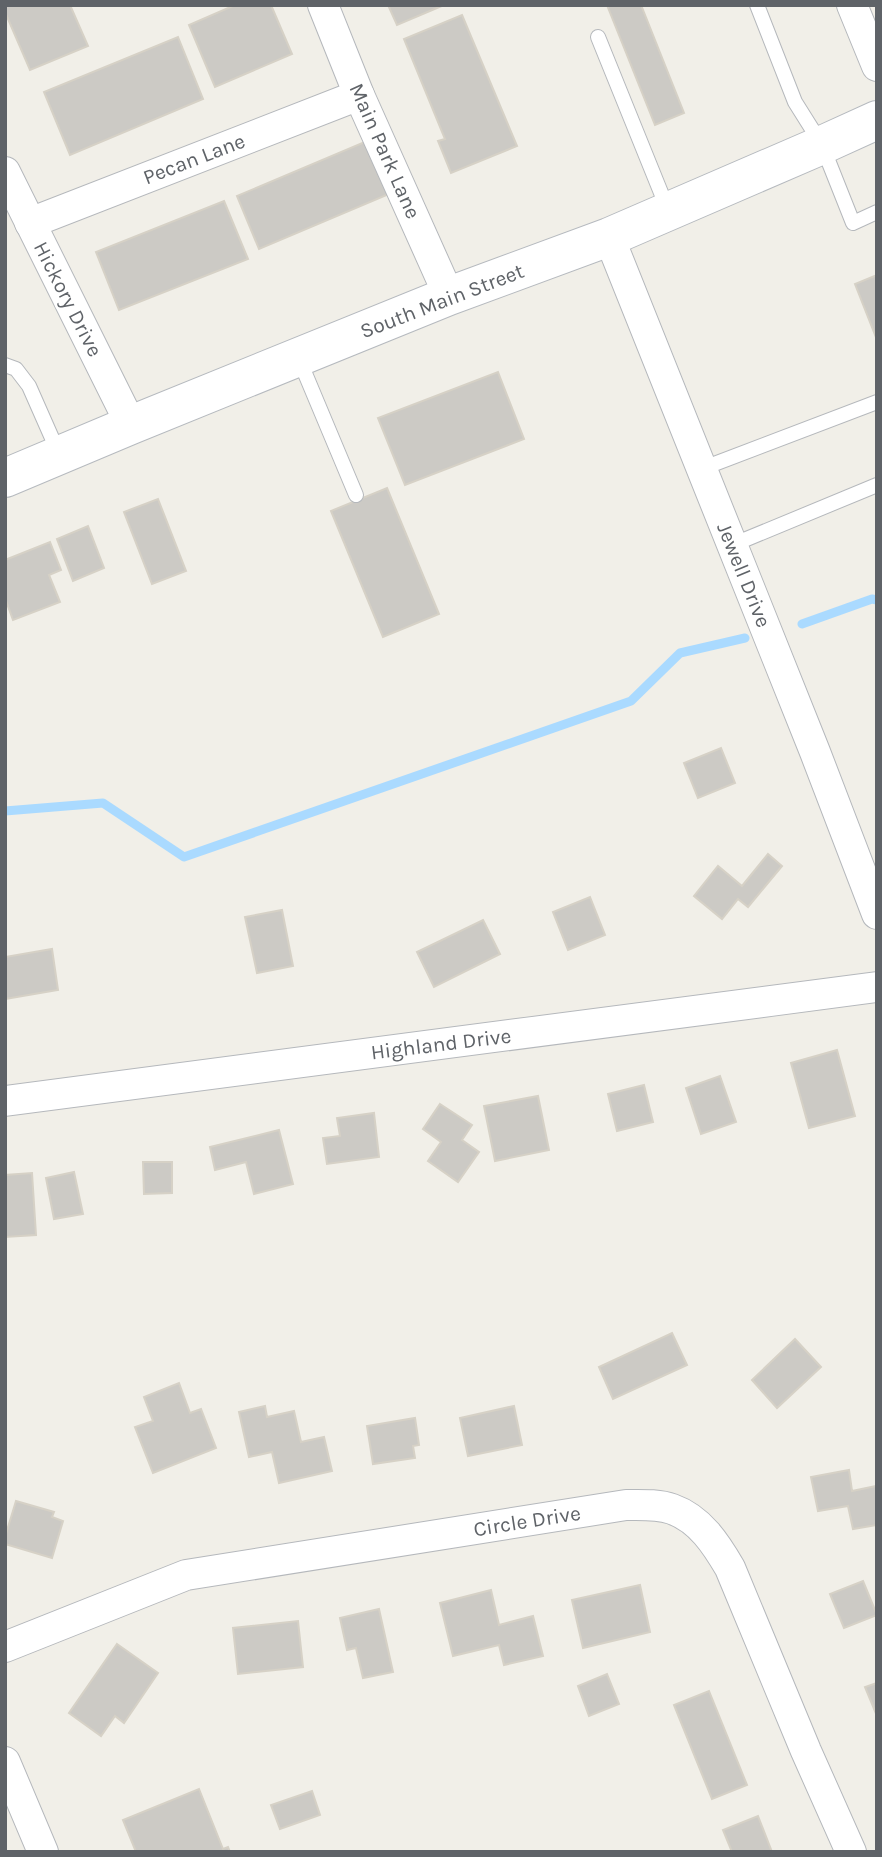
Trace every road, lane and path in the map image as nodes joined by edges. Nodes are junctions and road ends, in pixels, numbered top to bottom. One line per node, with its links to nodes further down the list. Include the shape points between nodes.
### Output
1 (323, 5): 6 (street, Main Park Lane)
2 (757, 5): 8 (lane, via 794,102)
3 (852, 5): 5 (street)
4 (598, 37): 10 (lane)
5 (877, 66)
6 (359, 95): 12 (street, Pecan Lane); 14 (street, Main Park Lane)
7 (877, 120): 8 (main road, South Main Street)
8 (822, 145): 10 (main road, South Main Street); 11 (lane, via 853,223)
9 (5, 172): 12 (street, Hickory Drive)
10 (668, 211): 13 (main road, South Main Street)
11 (877, 212)
12 (30, 223): 18 (street, Hickory Drive)
13 (609, 237): 14 (main road, South Main Street); 20 (street, Jewell Drive)
14 (449, 296): 15 (main road, South Main Street)
15 (298, 357): 18 (main road, South Main Street); 23 (lane)
16 (5, 365): 19 (lane, via 16,369 29,386)
17 (877, 402): 20 (lane)
18 (131, 425): 19 (main road, South Main Street)
19 (60, 455): 21 (main road, South Main Street)
20 (701, 469): 24 (street, Jewell Drive)
21 (5, 478)
22 (877, 485): 24 (lane)
23 (356, 495)
24 (732, 545): 25 (street, Jewell Drive)
25 (877, 914)
26 (877, 988): 27 (street, Highland Drive)
27 (5, 1101)
28 (5, 1647): 31 (street, Circle Drive, via 186,1575 626,1505 671,1509 714,1540 730,1568)
29 (5, 1762): 30 (street)
30 (43, 1852)
31 (851, 1852)

